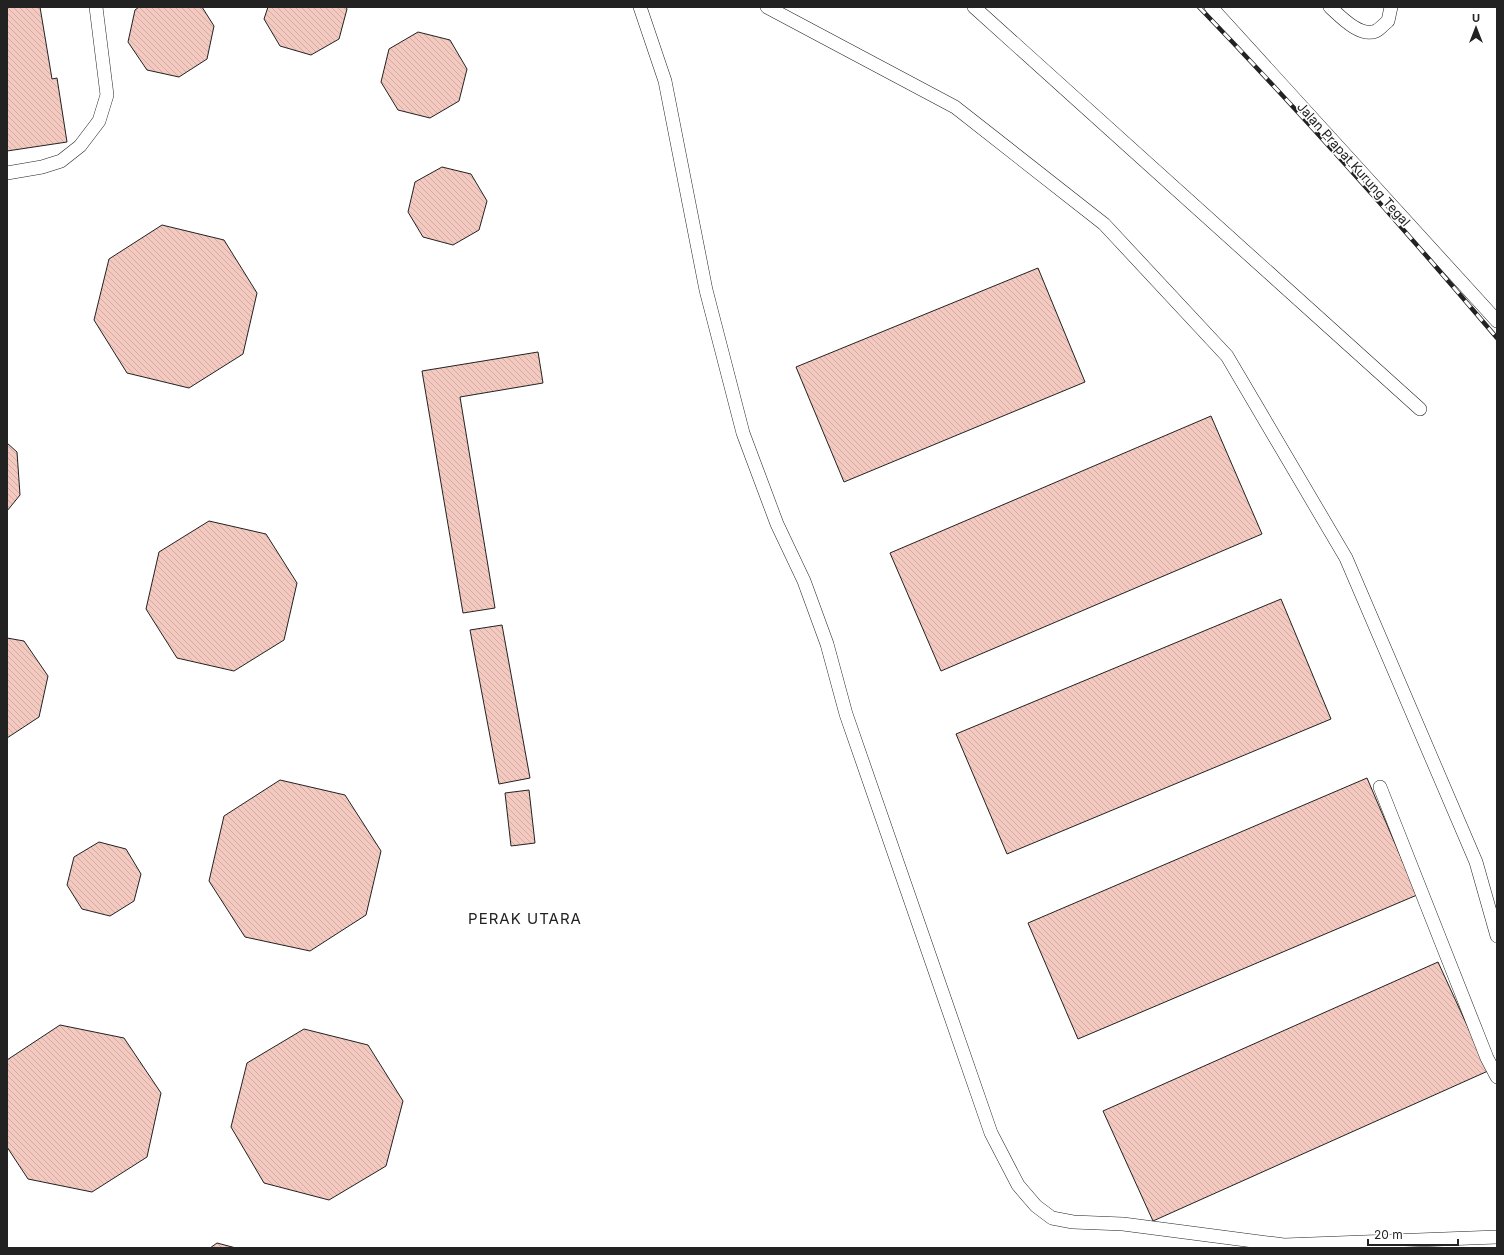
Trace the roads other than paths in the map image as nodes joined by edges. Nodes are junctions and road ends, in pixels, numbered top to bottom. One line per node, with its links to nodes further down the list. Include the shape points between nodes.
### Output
1 (96, 7): 8 (lane, via 107,95 99,121 80,146 60,161)
2 (640, 7): 14 (lane, via 665,81 706,290 743,433 777,524 804,581 827,644 846,714 991,1133 1018,1185 1036,1206 1052,1218 1073,1222 1123,1224 1284,1245)
3 (767, 7): 12 (lane, via 955,107 1104,224 1227,356 1346,558 1476,862)
4 (974, 7): 10 (lane)
5 (1211, 7): 9 (lane, Jalan Prapat Kurung Tegal)
6 (1330, 7): 7 (lane, via 1361,30 1375,31 1388,22)
7 (1391, 7)
8 (7, 173)
9 (1497, 321)
10 (1420, 409)
11 (1380, 787): 13 (lane, via 1454,977)
12 (1497, 936)
13 (1497, 1077)
14 (1497, 1237)

